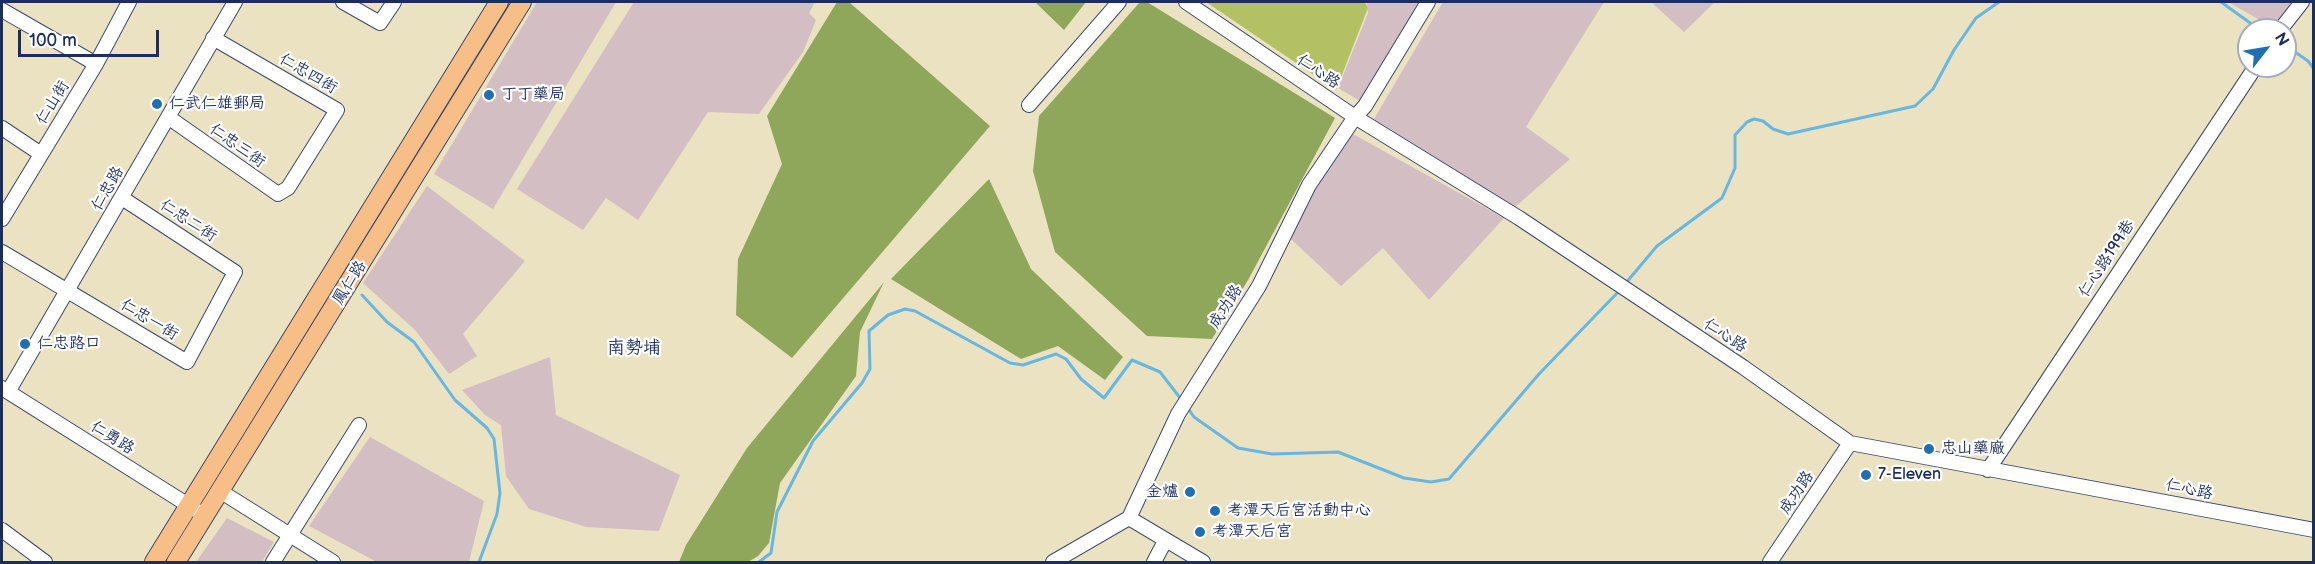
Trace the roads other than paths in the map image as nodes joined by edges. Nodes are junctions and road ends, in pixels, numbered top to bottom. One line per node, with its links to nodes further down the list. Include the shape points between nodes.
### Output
1 (129, 2): 14 (street, 仁山街)
2 (234, 2): 13 (street, 仁忠路)
3 (343, 2): 4 (street, via 380,23)
4 (394, 2)
5 (499, 2): 32 (main road, 鳳仁路)
6 (522, 2): 31 (main road, 鳳仁路)
7 (1119, 2): 16 (street)
8 (1186, 2): 18 (street, 仁心路)
9 (1428, 2): 18 (street, 成功路)
10 (2302, 2): 12 (street)
11 (2, 10): 14 (street)
12 (2289, 18)
13 (213, 38): 17 (street, 仁忠路); 21 (street, 仁忠四街, via 337,110)
14 (96, 64): 20 (street, 仁山街)
15 (2248, 78): 30 (street, 仁心路199巷)
16 (1029, 105)
17 (168, 117): 21 (street, 仁忠三街, via 278,194); 22 (street, 仁忠路)
18 (1355, 117): 29 (street, 仁心路, via 1519,218); 33 (street, 成功路, via 1309,185 1259,286 1178,414)
19 (2, 128): 20 (street)
20 (42, 153): 23 (street, 仁山街)
21 (288, 188)
22 (122, 198): 25 (street, 仁忠二街); 26 (street, 仁忠路)
23 (2, 219)
24 (2, 252): 26 (street)
25 (235, 272): 26 (street, 仁忠一街, via 187,362)
26 (68, 290): 27 (street, 仁忠路)
27 (5, 390): 32 (street, 仁勇路)
28 (359, 425): 36 (street)
29 (1850, 443): 30 (street, 仁心路); 46 (street, 成功路)
30 (1988, 470): 35 (street, 仁心路)
31 (220, 491): 32 (main road, 鳳仁路); 36 (street)
32 (198, 511): 39 (main road, 鳳仁路); 40 (main road, 鳳仁路)
33 (1129, 518): 37 (street); 43 (street)
34 (2, 530): 38 (street)
35 (2313, 530)
36 (289, 537): 41 (street); 42 (street)
37 (1165, 541): 44 (street); 45 (street)
38 (45, 562)
39 (154, 562)
40 (176, 562)
41 (273, 562)
42 (333, 562)
43 (1053, 562)
44 (1154, 562)
45 (1203, 562)
46 (1770, 562)

